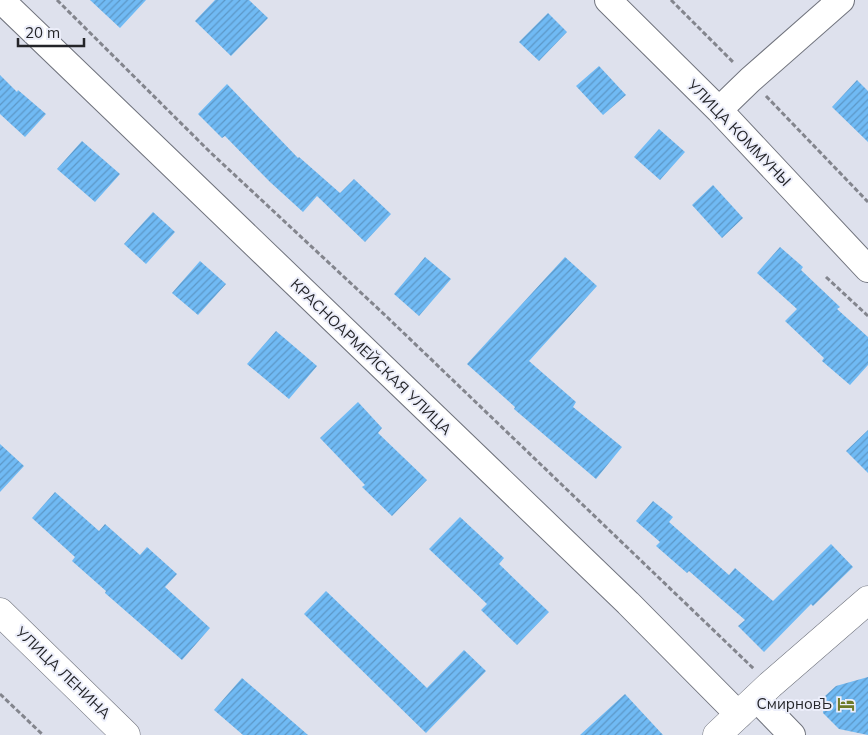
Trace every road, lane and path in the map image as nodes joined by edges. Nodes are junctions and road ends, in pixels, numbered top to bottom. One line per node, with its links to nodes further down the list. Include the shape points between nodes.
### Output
1 (1, 0): 15 (street, КРАСНОАРМЕЙСКАЯ УЛИЦА, via 628,603)
2 (57, 0): 15 (path, via 210,152 394,324)
3 (608, 0): 7 (street, УЛИЦА КОММУНЫ)
4 (671, 0): 6 (path)
5 (841, 0): 6 (street)
6 (750, 80): 7 (street); 8 (path)
7 (719, 110): 9 (street, УЛИЦА КОММУНЫ)
8 (868, 202)
9 (868, 268)
10 (826, 278): 11 (path)
11 (868, 316)
12 (868, 600): 15 (street)
13 (0, 612): 17 (street, УЛИЦА ЛЕНИНА)
14 (0, 694): 16 (path)
15 (755, 699): 18 (street); 19 (street, КРАСНОАРМЕЙСКАЯ УЛИЦА)
16 (42, 735)
17 (126, 735)
18 (717, 735)
19 (792, 735)

